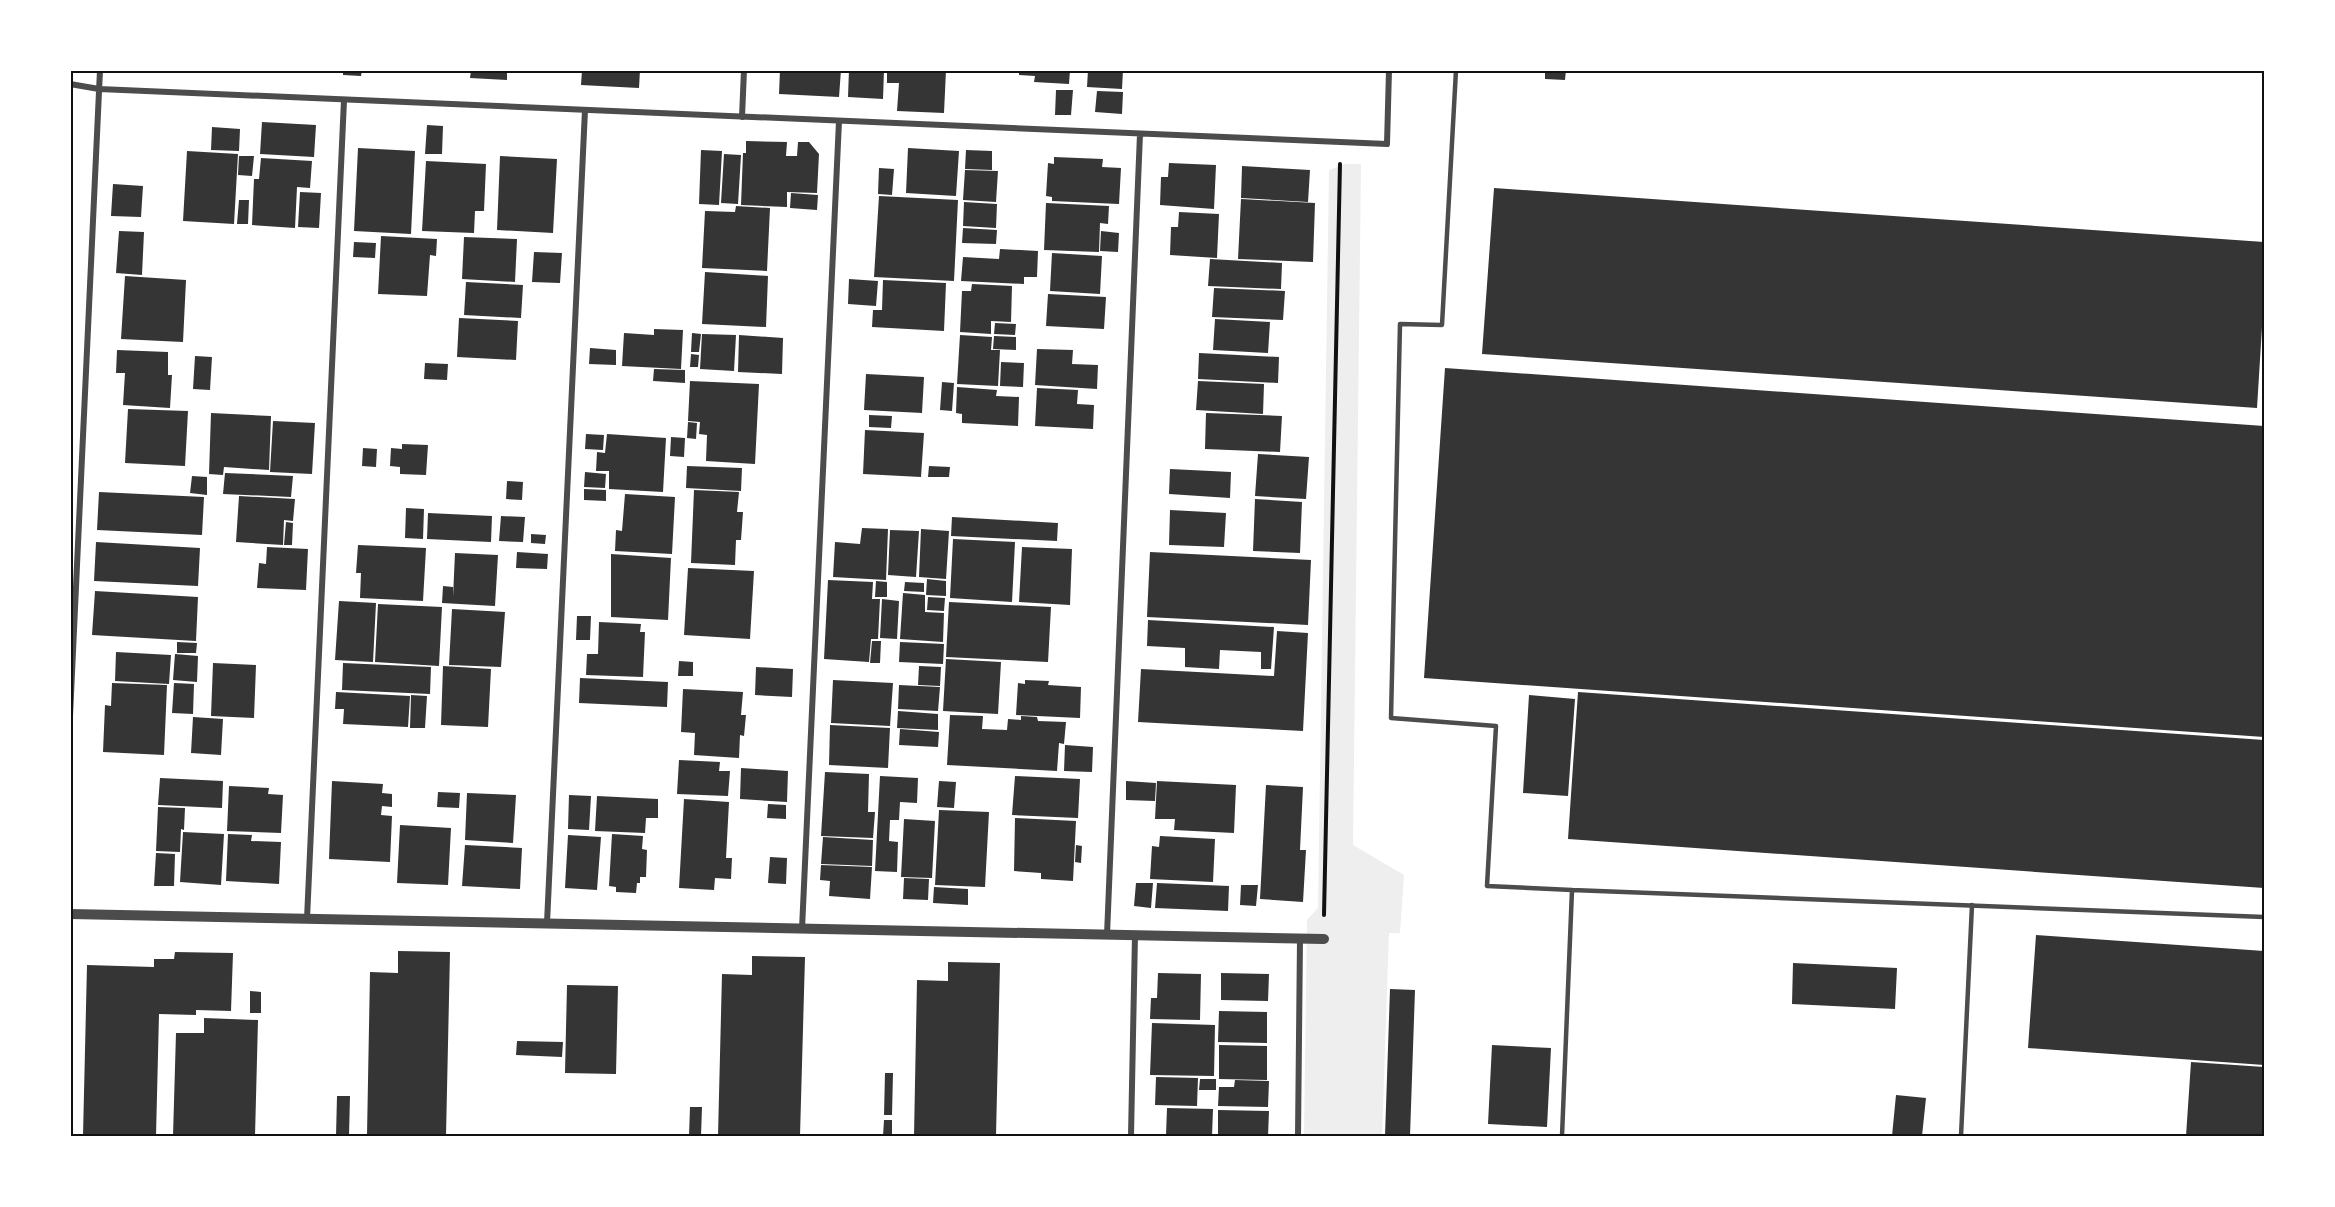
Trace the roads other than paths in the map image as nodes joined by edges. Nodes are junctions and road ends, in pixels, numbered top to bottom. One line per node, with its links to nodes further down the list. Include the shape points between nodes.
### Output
1 (100, 70): 6 (street)
2 (744, 70): 9 (street)
3 (1389, 70): 11 (street, via 1387,144)
4 (1456, 70): 13 (lane, via 1443,325 1400,324 1391,718 1496,726 1487,886)
5 (70, 84): 6 (street)
6 (99, 89): 7 (street); 12 (street)
7 (345, 100): 8 (street); 17 (street)
8 (585, 110): 9 (street); 18 (street)
9 (742, 117): 10 (street)
10 (839, 121): 11 (street); 19 (street)
11 (1140, 134): 20 (street)
12 (70, 716)
13 (1572, 890): 14 (lane); 26 (lane)
14 (1972, 905): 16 (lane); 27 (lane)
15 (70, 914): 17 (street)
16 (2265, 916)
17 (307, 919): 18 (street)
18 (547, 923): 19 (street)
19 (802, 929): 20 (street)
20 (1107, 935): 21 (street)
21 (1135, 936): 22 (street); 24 (street)
22 (1300, 939): 23 (street); 25 (street)
23 (1324, 939)
24 (1131, 1137)
25 (1298, 1137)
26 (1562, 1137)
27 (1961, 1137)

